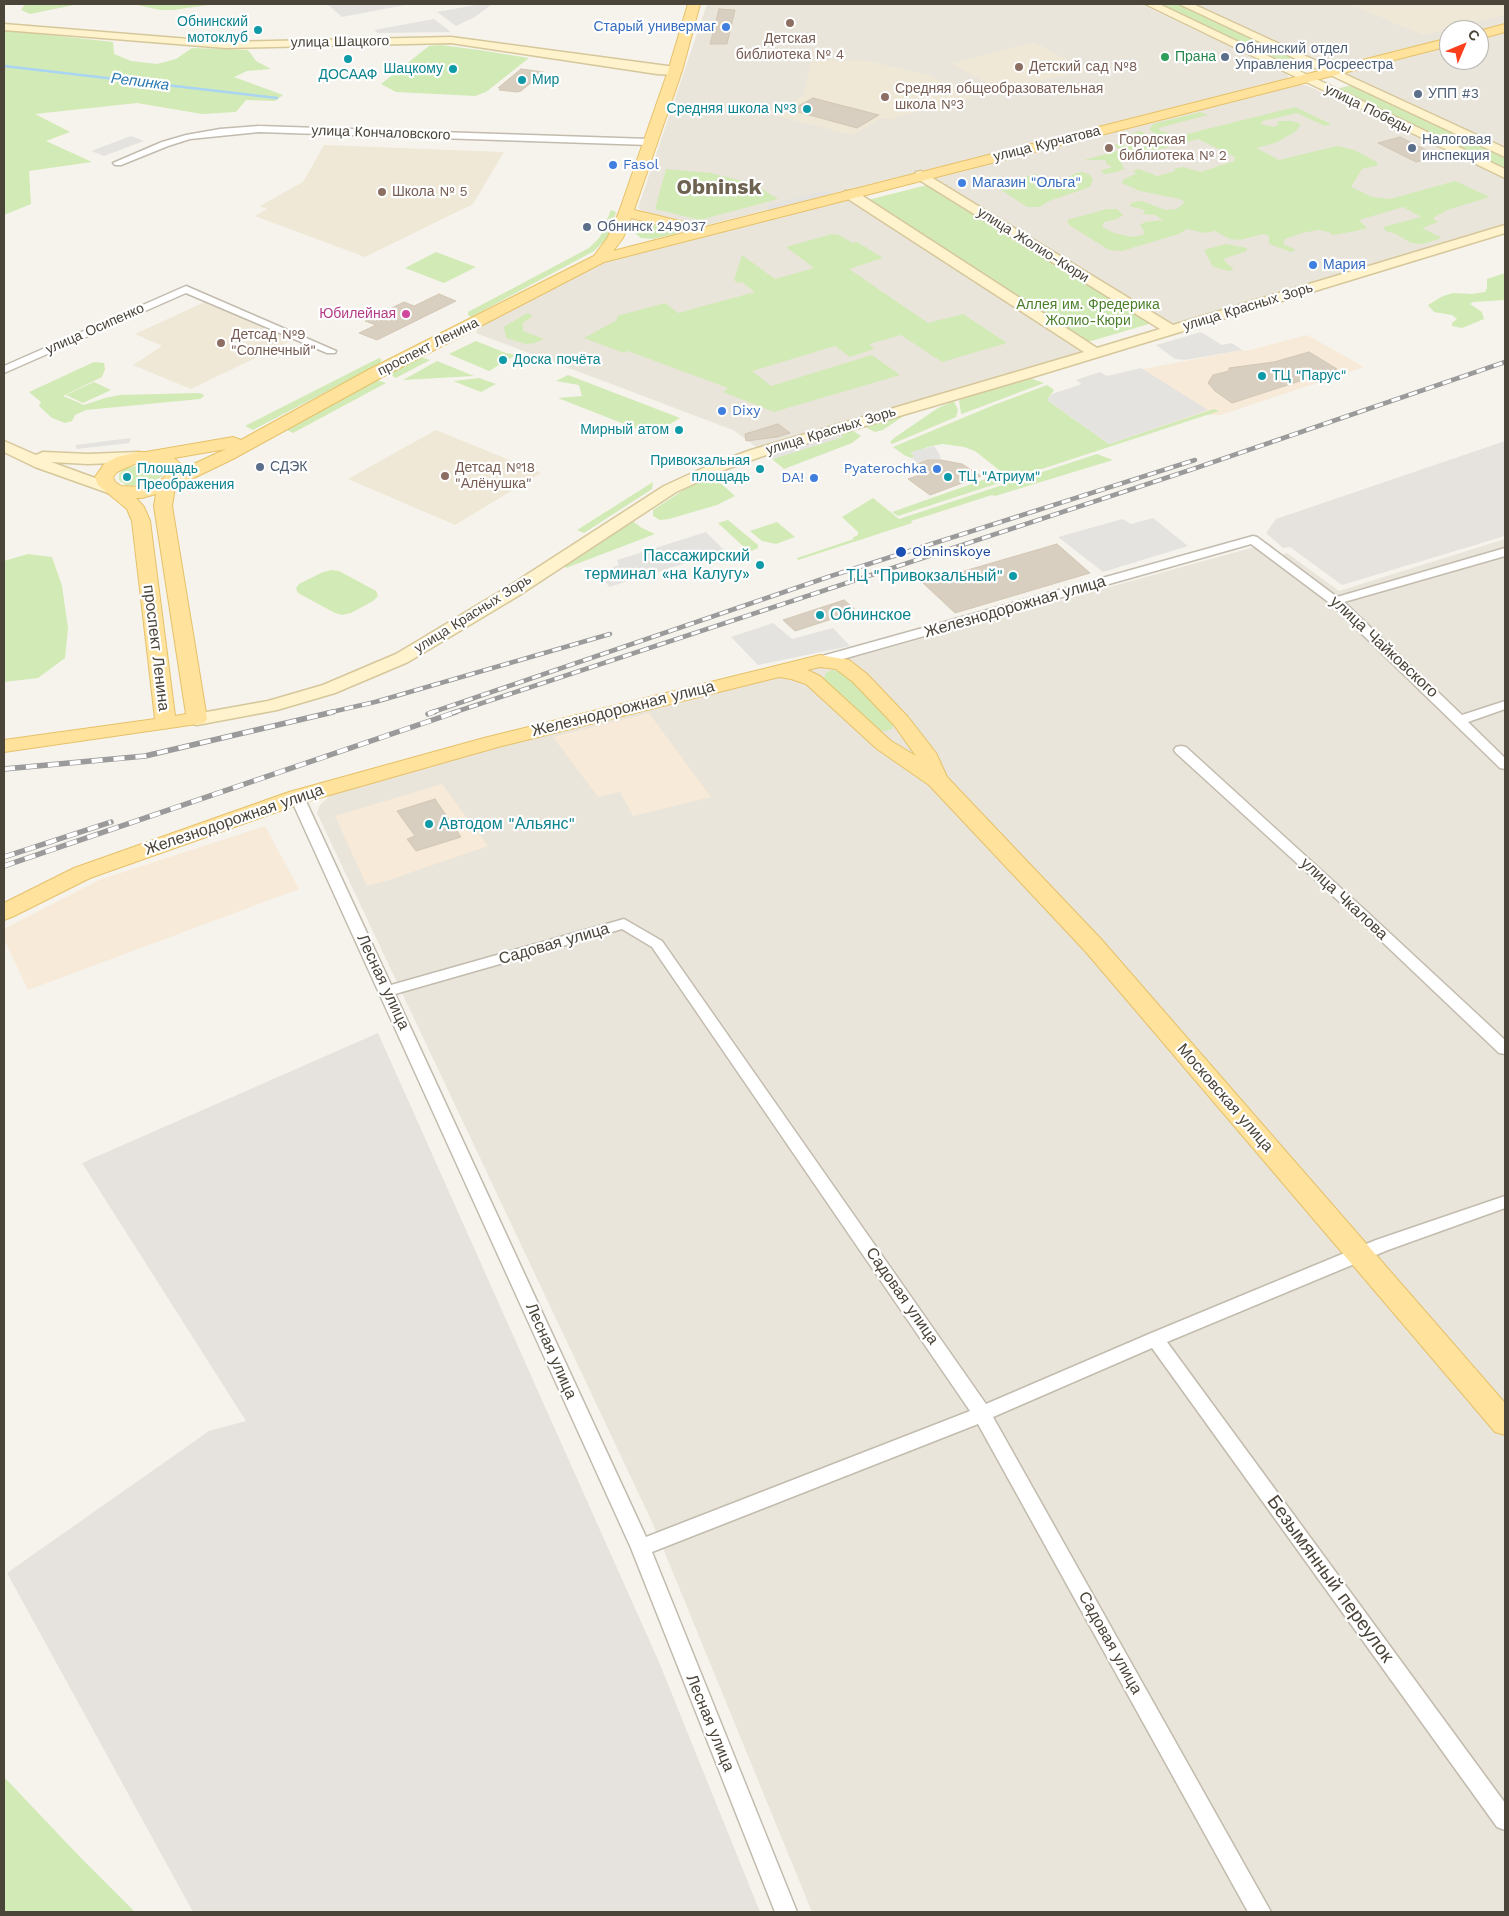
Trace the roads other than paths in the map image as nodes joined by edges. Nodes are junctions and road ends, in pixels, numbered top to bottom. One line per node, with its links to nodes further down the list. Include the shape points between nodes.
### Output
1 (694, 4): 8 (main road)
2 (1151, 4): 10 (street, улица Победы)
3 (1186, 4): 9 (street, улица Победы)
4 (4, 27): 8 (street, улица Шацкого, via 226,45 451,40)
5 (1505, 28): 6 (main road)
6 (1489, 32)
7 (1439, 45): 9 (main road, улица Курчатова)
8 (675, 71): 11 (main road)
9 (1330, 72): 10 (main road, улица Курчатова); 12 (street, улица Победы)
10 (1307, 78): 14 (street, улица Победы); 15 (main road, улица Курчатова)
11 (649, 142): 13 (street, улица Кончаловского, via 259,129 189,137); 17 (main road)
12 (1505, 153)
13 (118, 163)
14 (1505, 174)
15 (921, 175): 16 (main road, улица Курчатова); 21 (street, улица Жолио-Кюри)
16 (850, 194): 19 (main road, улица Курчатова); 23 (street)
17 (626, 212): 19 (main road); 20 (main road, via 615,238)
18 (1505, 229): 21 (street, улица Красных Зорь)
19 (703, 231): 20 (main road, улица Курчатова)
20 (599, 259): 25 (main road, проспект Ленина)
21 (1170, 330): 23 (street, улица Красных Зорь)
22 (331, 351): 24 (street, улица Осипенко, via 186,289)
23 (1095, 353): 38 (street, улица Красных Зорь, via 757,453 705,472 670,489 512,592 402,658 329,689 270,706)
24 (4, 370)
25 (257, 436): 28 (main road, проспект Ленина); 29 (main road, проспект Ленина)
26 (4, 446): 27 (street, проспект Ленина)
27 (25, 456): 28 (street, проспект Ленина, via 72,459); 30 (street, проспект Ленина)
28 (144, 457): 29 (main road, via 164,459 174,465 177,473); 30 (main road, via 123,461 110,468 104,481)
29 (168, 484): 30 (main road, via 142,493); 38 (main road, проспект Ленина, via 163,506)
30 (114, 490): 41 (main road, проспект Ленина, via 135,508 141,521)
31 (1253, 540): 33 (street, улица Чайковского); 34 (street, Железнодорожная улица)
32 (1505, 552): 33 (street)
33 (1335, 601): 39 (street, улица Чайковского)
34 (853, 660): 36 (main road, Московская улица, via 837,662); 40 (main road, Московская улица)
35 (777, 671): 36 (main road, Московская улица); 47 (main road, Железнодорожная улица, via 491,742)
36 (817, 671): 42 (main road, Московская улица)
37 (1505, 705): 39 (street)
38 (197, 719): 41 (main road)
39 (1461, 720): 45 (street, улица Чайковского)
40 (901, 721): 42 (main road, via 901,728 895,734 885,737); 46 (main road, Московская улица, via 925,753)
41 (166, 724): 43 (main road)
42 (872, 735): 46 (main road, Московская улица)
43 (4, 746)
44 (1181, 750): 50 (street, улица Чкалова)
45 (1505, 765)
46 (937, 780): 52 (main road, Московская улица, via 1093,945)
47 (297, 797): 48 (main road, Железнодорожная улица, via 82,874); 49 (street, Лесная улица)
48 (4, 912)
49 (387, 991): 54 (street, Садовая улица, via 624,924 656,944); 56 (street, Лесная улица)
50 (1505, 1049)
51 (1505, 1202): 52 (street)
52 (1360, 1255): 53 (street); 55 (main road, Московская улица)
53 (1155, 1339): 54 (street); 57 (street, Безымянный переулок)
54 (982, 1414): 56 (street); 59 (street, Садовая улица)
55 (1505, 1423)
56 (641, 1548): 58 (street, Лесная улица)
57 (1505, 1820)
58 (786, 1912)
59 (1260, 1912)

